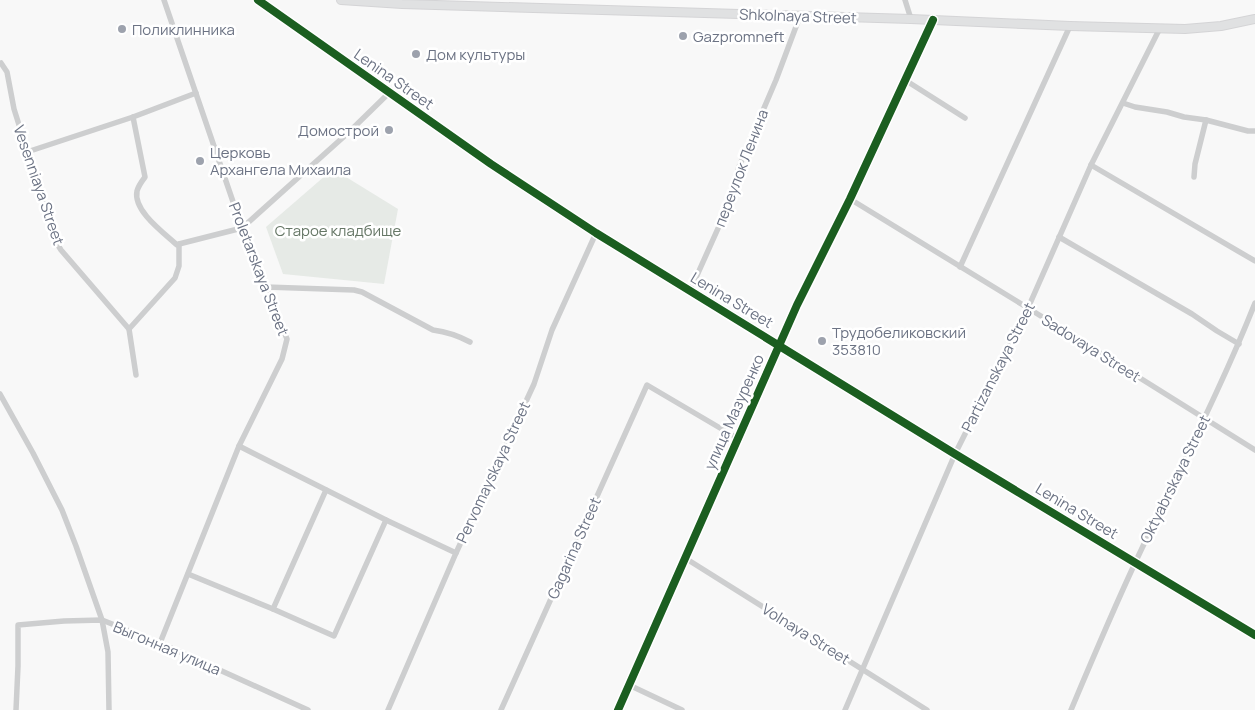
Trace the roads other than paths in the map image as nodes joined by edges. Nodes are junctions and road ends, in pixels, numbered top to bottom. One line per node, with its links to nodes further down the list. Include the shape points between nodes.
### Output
1 (164, 0): 14 (street, Proletarskaya Street)
2 (258, 0): 13 (street, Lenina Street)
3 (341, 0): 5 (street, Shkolnaya Street)
4 (905, 0): 6 (street)
5 (800, 16): 6 (street, Shkolnaya Street); 31 (street, переулок Ленина, via 738,169 738,186)
6 (911, 19): 8 (street, Shkolnaya Street)
7 (1255, 19): 10 (street, Shkolnaya Street, via 1221,26)
8 (932, 20): 9 (street, Shkolnaya Street); 12 (street, улица Мазуренко)
9 (1070, 26): 10 (street, Shkolnaya Street); 29 (street)
10 (1160, 28): 15 (street, Partizanskaya Street)
11 (1, 63): 20 (street, Vesenniaya Street, via 7,72)
12 (905, 80): 17 (street); 23 (street, улица Мазуренко)
13 (390, 92): 24 (street); 25 (street, Lenina Street)
14 (196, 93): 16 (street); 24 (street, Proletarskaya Street)
15 (1124, 103): 18 (street); 21 (street, Partizanskaya Street)
16 (133, 117): 20 (street); 27 (street, via 145,177 137,191 138,203 151,221)
17 (965, 118)
18 (1206, 120): 19 (street); 22 (street)
19 (1255, 131)
20 (27, 152): 34 (street, Vesenniaya Street, via 56,242)
21 (1091, 165): 26 (street, Partizanskaya Street); 28 (street)
22 (1194, 177)
23 (850, 200): 29 (street, Sadovaya Street); 37 (street, улица Мазуренко)
24 (242, 228): 27 (street); 30 (street, Proletarskaya Street)
25 (596, 233): 31 (street, Lenina Street); 47 (street, Pervomayskaya Street, via 552,330 534,384)
26 (1059, 237): 33 (street, Partizanskaya Street); 36 (street)
27 (179, 244): 34 (street, via 179,266 175,278)
28 (1255, 262)
29 (960, 267): 33 (street, Sadovaya Street)
30 (266, 287): 35 (street, via 362,292 434,330 446,331); 42 (street, Proletarskaya Street, via 287,339 282,359)
31 (690, 291): 37 (street, Lenina Street)
32 (1255, 303): 36 (street, Oktyabrskaya Street)
33 (1028, 308): 40 (street, Sadovaya Street); 44 (street, Partizanskaya Street)
34 (129, 329): 38 (street)
35 (470, 342)
36 (1239, 344): 40 (street, Oktyabrskaya Street)
37 (779, 345): 41 (street, улица Мазуренко); 44 (street, Lenina Street)
38 (136, 374)
39 (0, 394): 52 (street, via 62,510)
40 (1205, 418): 43 (street, Sadovaya Street); 49 (street, Oktyabrskaya Street)
41 (737, 438): 48 (street, улица Мазуренко); 61 (street, Gagarina Street, via 647,385)
42 (239, 446): 45 (street); 50 (street, Proletarskaya Street)
43 (1255, 450)
44 (955, 454): 49 (street, Lenina Street); 55 (street, Partizanskaya Street)
45 (326, 490): 46 (street); 51 (street)
46 (386, 520): 47 (street); 51 (street, via 334,636)
47 (456, 553): 60 (street, Pervomayskaya Street)
48 (685, 558): 55 (street, Volnaya Street); 56 (street, улица Мазуренко)
49 (1135, 562): 53 (street, Lenina Street); 66 (street, Oktyabrskaya Street)
50 (188, 574): 51 (street); 54 (street, Proletarskaya Street)
51 (273, 609)
52 (102, 620): 54 (street, Выгонная улица); 57 (street, Выгонная улица, via 18,625); 58 (street, via 108,652)
53 (1255, 635)
54 (160, 643): 59 (street, Выгонная улица)
55 (862, 669): 64 (street, Partizanskaya Street); 65 (street, Volnaya Street)
56 (629, 685): 62 (street, улица Мазуренко); 63 (street)
57 (16, 710)
58 (109, 710)
59 (308, 710)
60 (388, 710)
61 (501, 710)
62 (618, 710)
63 (682, 710)
64 (845, 710)
65 (927, 710)
66 (1071, 710)

